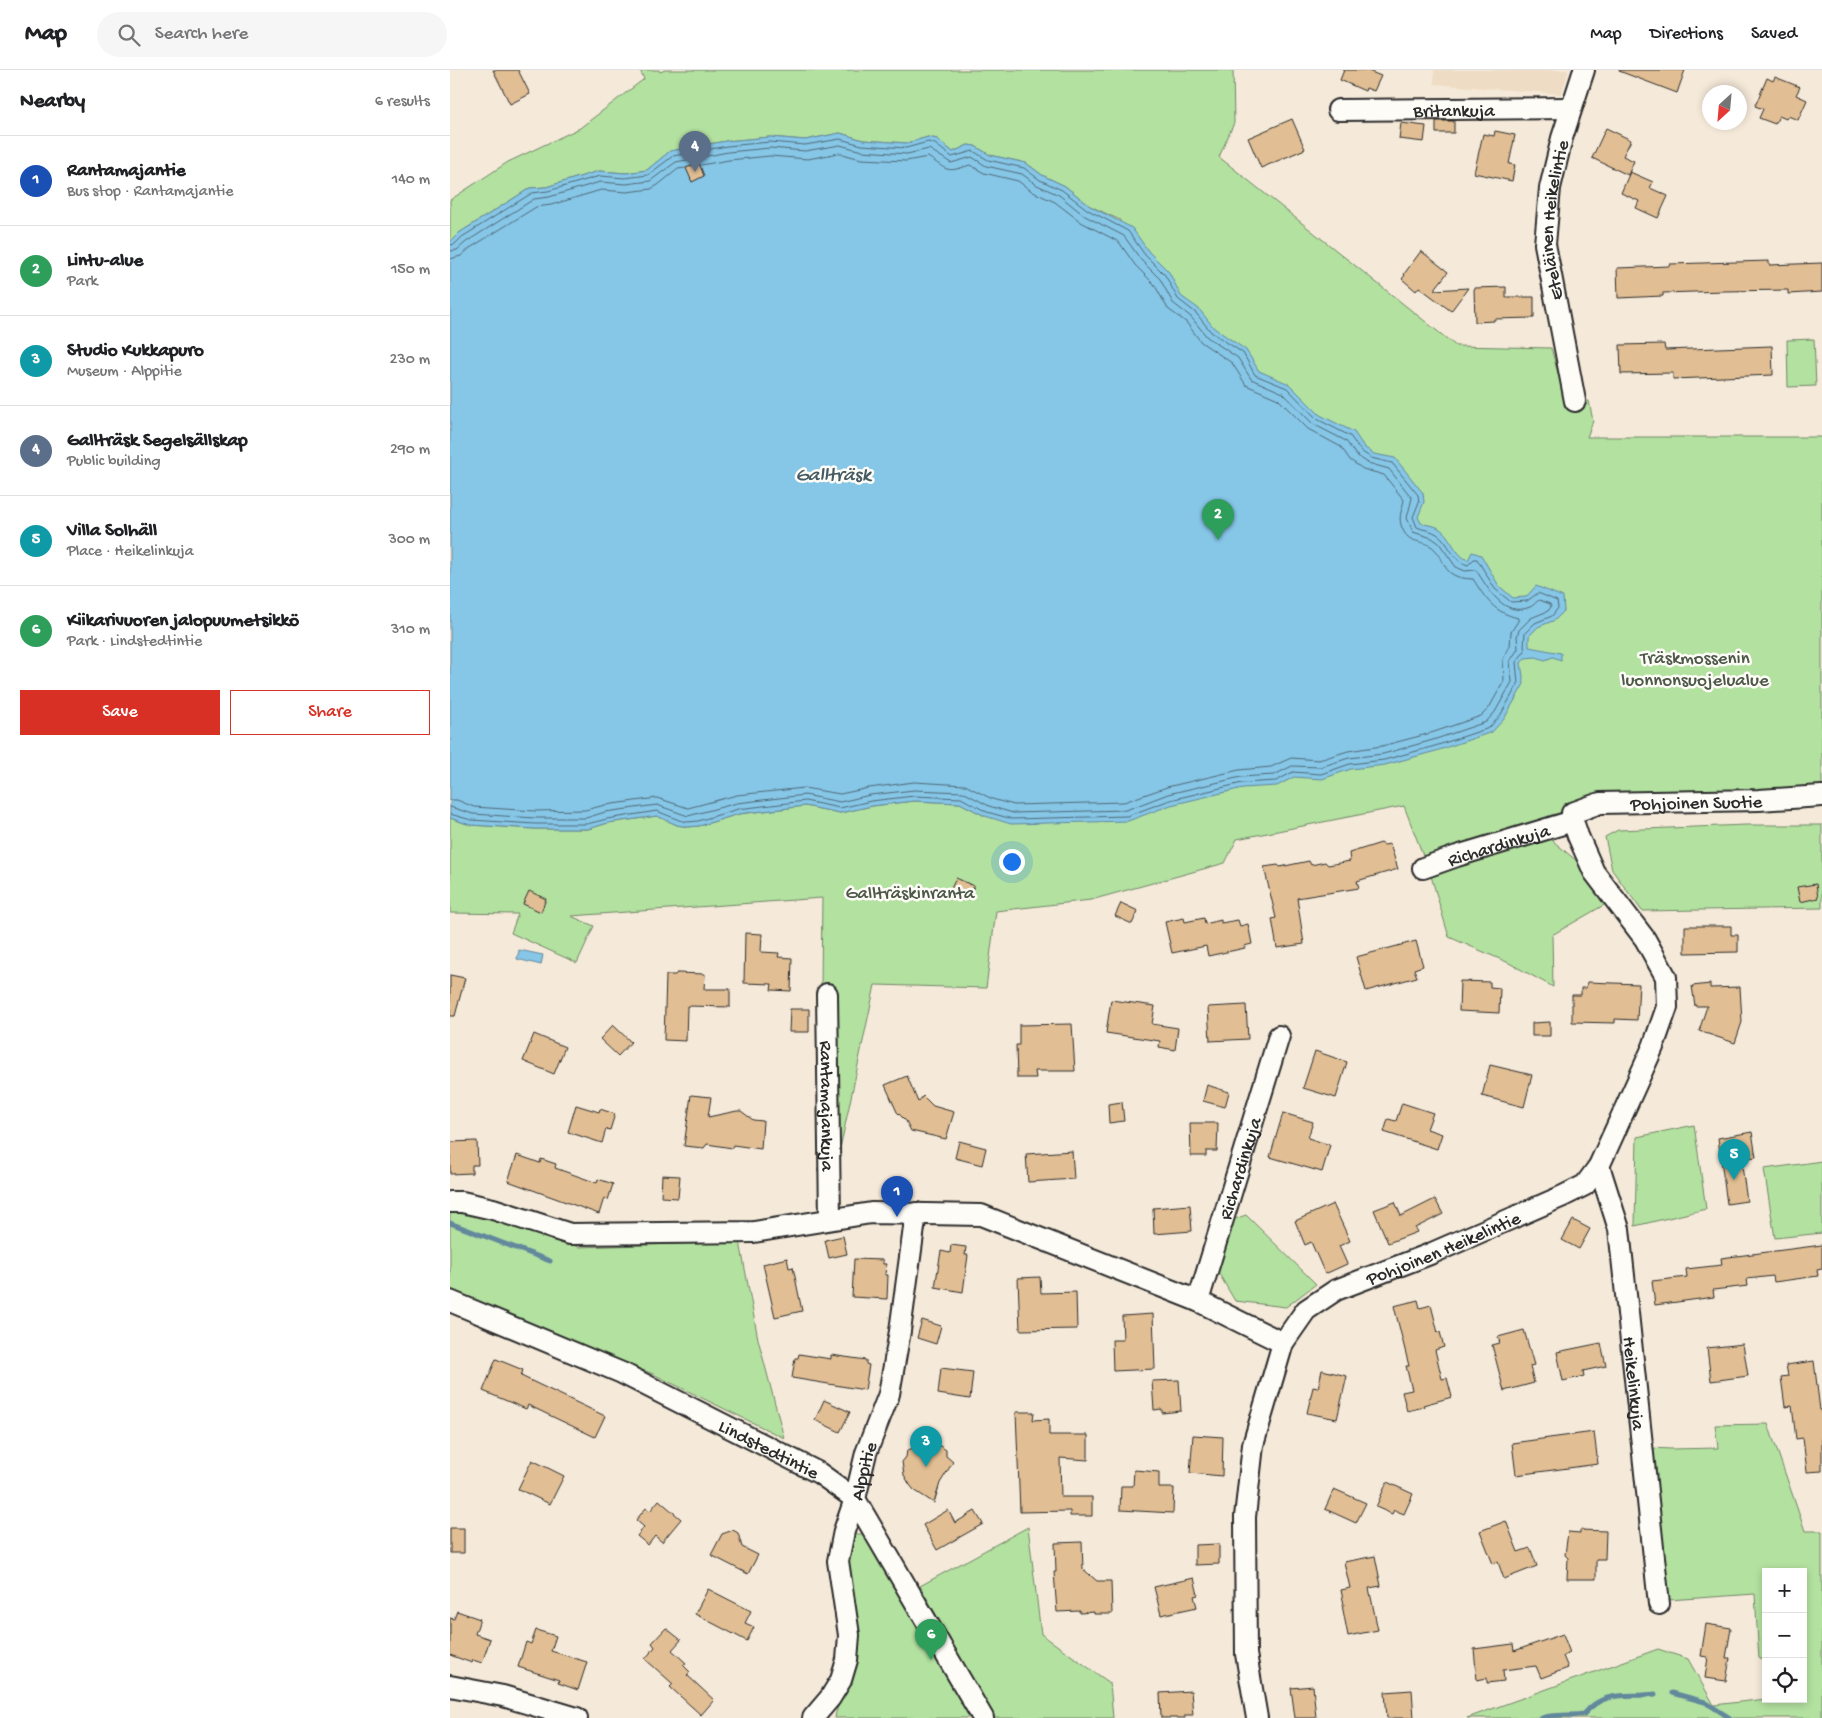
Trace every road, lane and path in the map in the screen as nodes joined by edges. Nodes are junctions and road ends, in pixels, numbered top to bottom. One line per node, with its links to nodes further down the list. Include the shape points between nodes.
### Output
1 (1584, 70): 2 (street, Eteläinen Heikelintie)
2 (1571, 108): 3 (street, Britankuja); 4 (street, Eteläinen Heikelintie, via 1550,188 1545,244)
3 (1338, 110)
4 (1575, 401)
5 (1822, 796): 6 (street, Pohjoinen Suotie, via 1600,803)
6 (1572, 817): 7 (street, Richardinkuja); 10 (street, Pohjoinen Heikelintie, via 1594,872 1645,939 1666,977 1667,1007 1653,1047)
7 (1423, 868)
8 (827, 994): 13 (street, Rantamajankuja)
9 (1279, 1036): 15 (street, Richardinkuja)
10 (1598, 1166): 16 (street, Pohjoinen Heikelintie, via 1585,1184 1562,1196 1430,1254 1336,1290 1306,1310); 18 (street, Heikelinkuja, via 1619,1229)
11 (450, 1202): 13 (street, via 493,1209 570,1234 754,1232)
12 (916, 1213): 13 (street, via 871,1213); 15 (street, via 981,1215); 17 (street, Alppitie, via 889,1394 866,1453)
13 (830, 1219)
14 (450, 1301): 17 (street, Lindstedtintie, via 622,1373 819,1473)
15 (1198, 1301): 16 (street)
16 (1283, 1343): 23 (street, Pohjoinen Heikelintie, via 1253,1444 1245,1517 1246,1654)
17 (856, 1499): 21 (street, Alppitie, via 844,1531 838,1561 849,1635 847,1660 841,1680); 22 (street, Lindstedtintie)
18 (1659, 1604)
19 (450, 1686): 20 (street, via 503,1696)
20 (577, 1718)
21 (813, 1718)
22 (983, 1718)
23 (1257, 1718)

